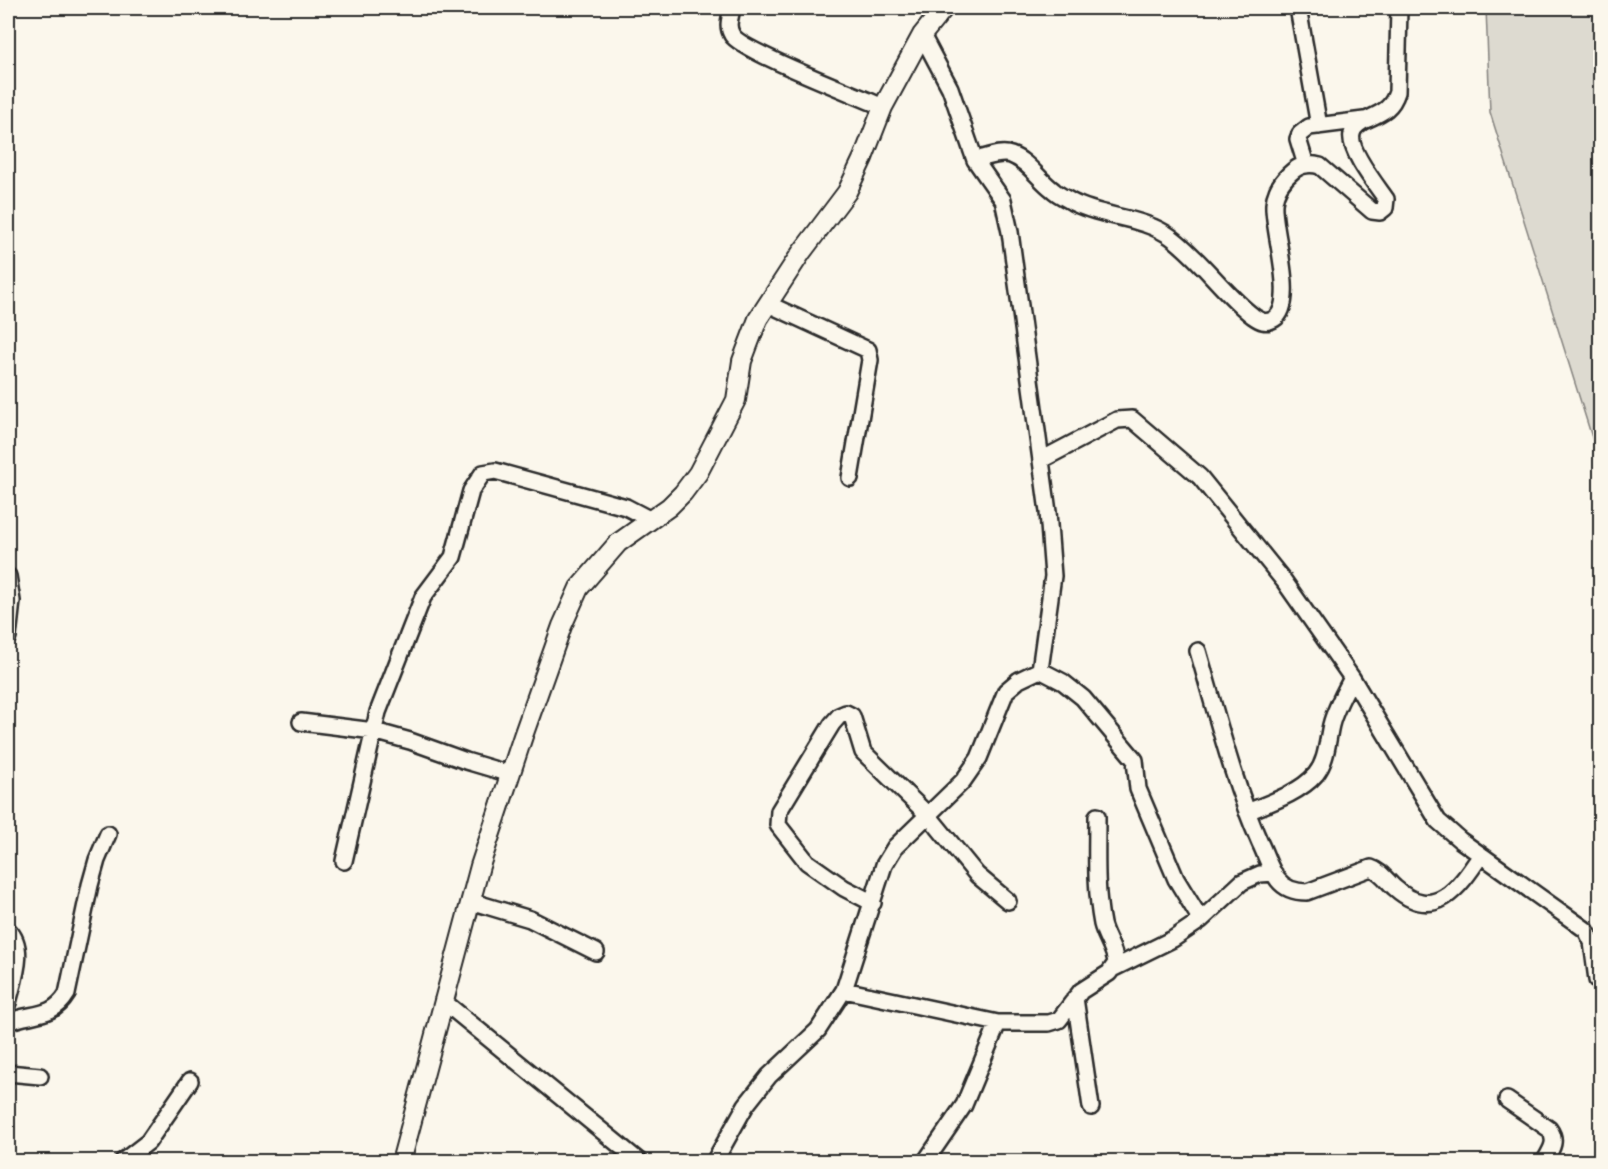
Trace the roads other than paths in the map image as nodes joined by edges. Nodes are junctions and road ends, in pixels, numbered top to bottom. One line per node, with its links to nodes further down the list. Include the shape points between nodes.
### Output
1 (732, 8): 6 (street, via 728,26 737,42)
2 (944, 8): 5 (street)
3 (1298, 8): 8 (street)
4 (1399, 8): 7 (street, via 1397,92 1386,110)
5 (922, 35): 6 (street); 9 (street, via 950,88)
6 (883, 107): 11 (street, via 847,192)
7 (1364, 120): 8 (street); 10 (street, via 1352,134 1352,144 1386,199 1383,211 1372,211 1320,166)
8 (1319, 126): 10 (street, via 1304,130 1298,139)
9 (975, 160): 10 (street, via 1011,155 1075,203 1149,225 1178,244 1243,308 1266,322 1278,316 1284,301 1274,219 1277,190 1288,175); 12 (street, via 1007,214)
10 (1306, 165)
11 (768, 304): 13 (street, via 868,350 870,360); 14 (street, via 746,347 736,399 698,473 683,493)
12 (1041, 460): 18 (street, via 1053,576); 19 (street, via 1117,420 1132,419 1200,477 1284,581)
13 (850, 478)
14 (651, 520): 21 (street, via 626,507 495,471 483,473 471,491 453,557 421,603); 22 (street, via 618,543 579,588)
15 (8, 576): 16 (street, via 12,601)
16 (8, 637)
17 (1198, 651): 23 (street)
18 (1040, 670): 24 (street, via 1006,691 979,758 963,782); 33 (street, via 1083,698 1135,760 1138,789 1176,879)
19 (1352, 678): 23 (street, via 1331,724 1325,757 1315,775 1303,786); 27 (street, via 1438,821)
20 (301, 722): 21 (street)
21 (374, 731): 22 (street); 28 (street)
22 (510, 774): 30 (street)
23 (1247, 812): 29 (street)
24 (928, 815): 31 (street, via 977,876); 32 (street, via 884,865); 32 (street, via 863,752 852,716 839,716 779,811 778,825 807,862)
25 (1097, 816): 36 (street, via 1096,891 1103,928 1116,956)
26 (108, 834): 42 (street, via 90,885 67,994 55,1008 42,1015)
27 (1481, 855): 29 (street, via 1459,885 1430,903 1414,902 1371,868 1306,892 1287,888); 37 (street, via 1586,930)
28 (344, 861)
29 (1274, 873): 33 (street, via 1242,882)
30 (470, 901): 35 (street, via 530,919); 40 (street)
31 (1008, 901)
32 (873, 903): 38 (street)
33 (1201, 920): 36 (street)
34 (8, 930): 41 (street, via 18,952)
35 (596, 952)
36 (1114, 969): 39 (street)
37 (1600, 981)
38 (844, 990): 43 (street); 52 (street, via 818,1030 769,1076 746,1105)
39 (1075, 998): 43 (street, via 1065,1015 1054,1022); 48 (street)
40 (443, 1001): 50 (street); 51 (street)
41 (8, 1003)
42 (8, 1022)
43 (998, 1023): 53 (street, via 964,1105)
44 (8, 1073): 45 (street)
45 (40, 1076)
46 (190, 1082): 49 (street, via 148,1142)
47 (1507, 1100): 54 (street, via 1549,1128 1553,1146)
48 (1091, 1107)
49 (122, 1161)
50 (401, 1161)
51 (640, 1161)
52 (714, 1161)
53 (926, 1161)
54 (1544, 1161)

